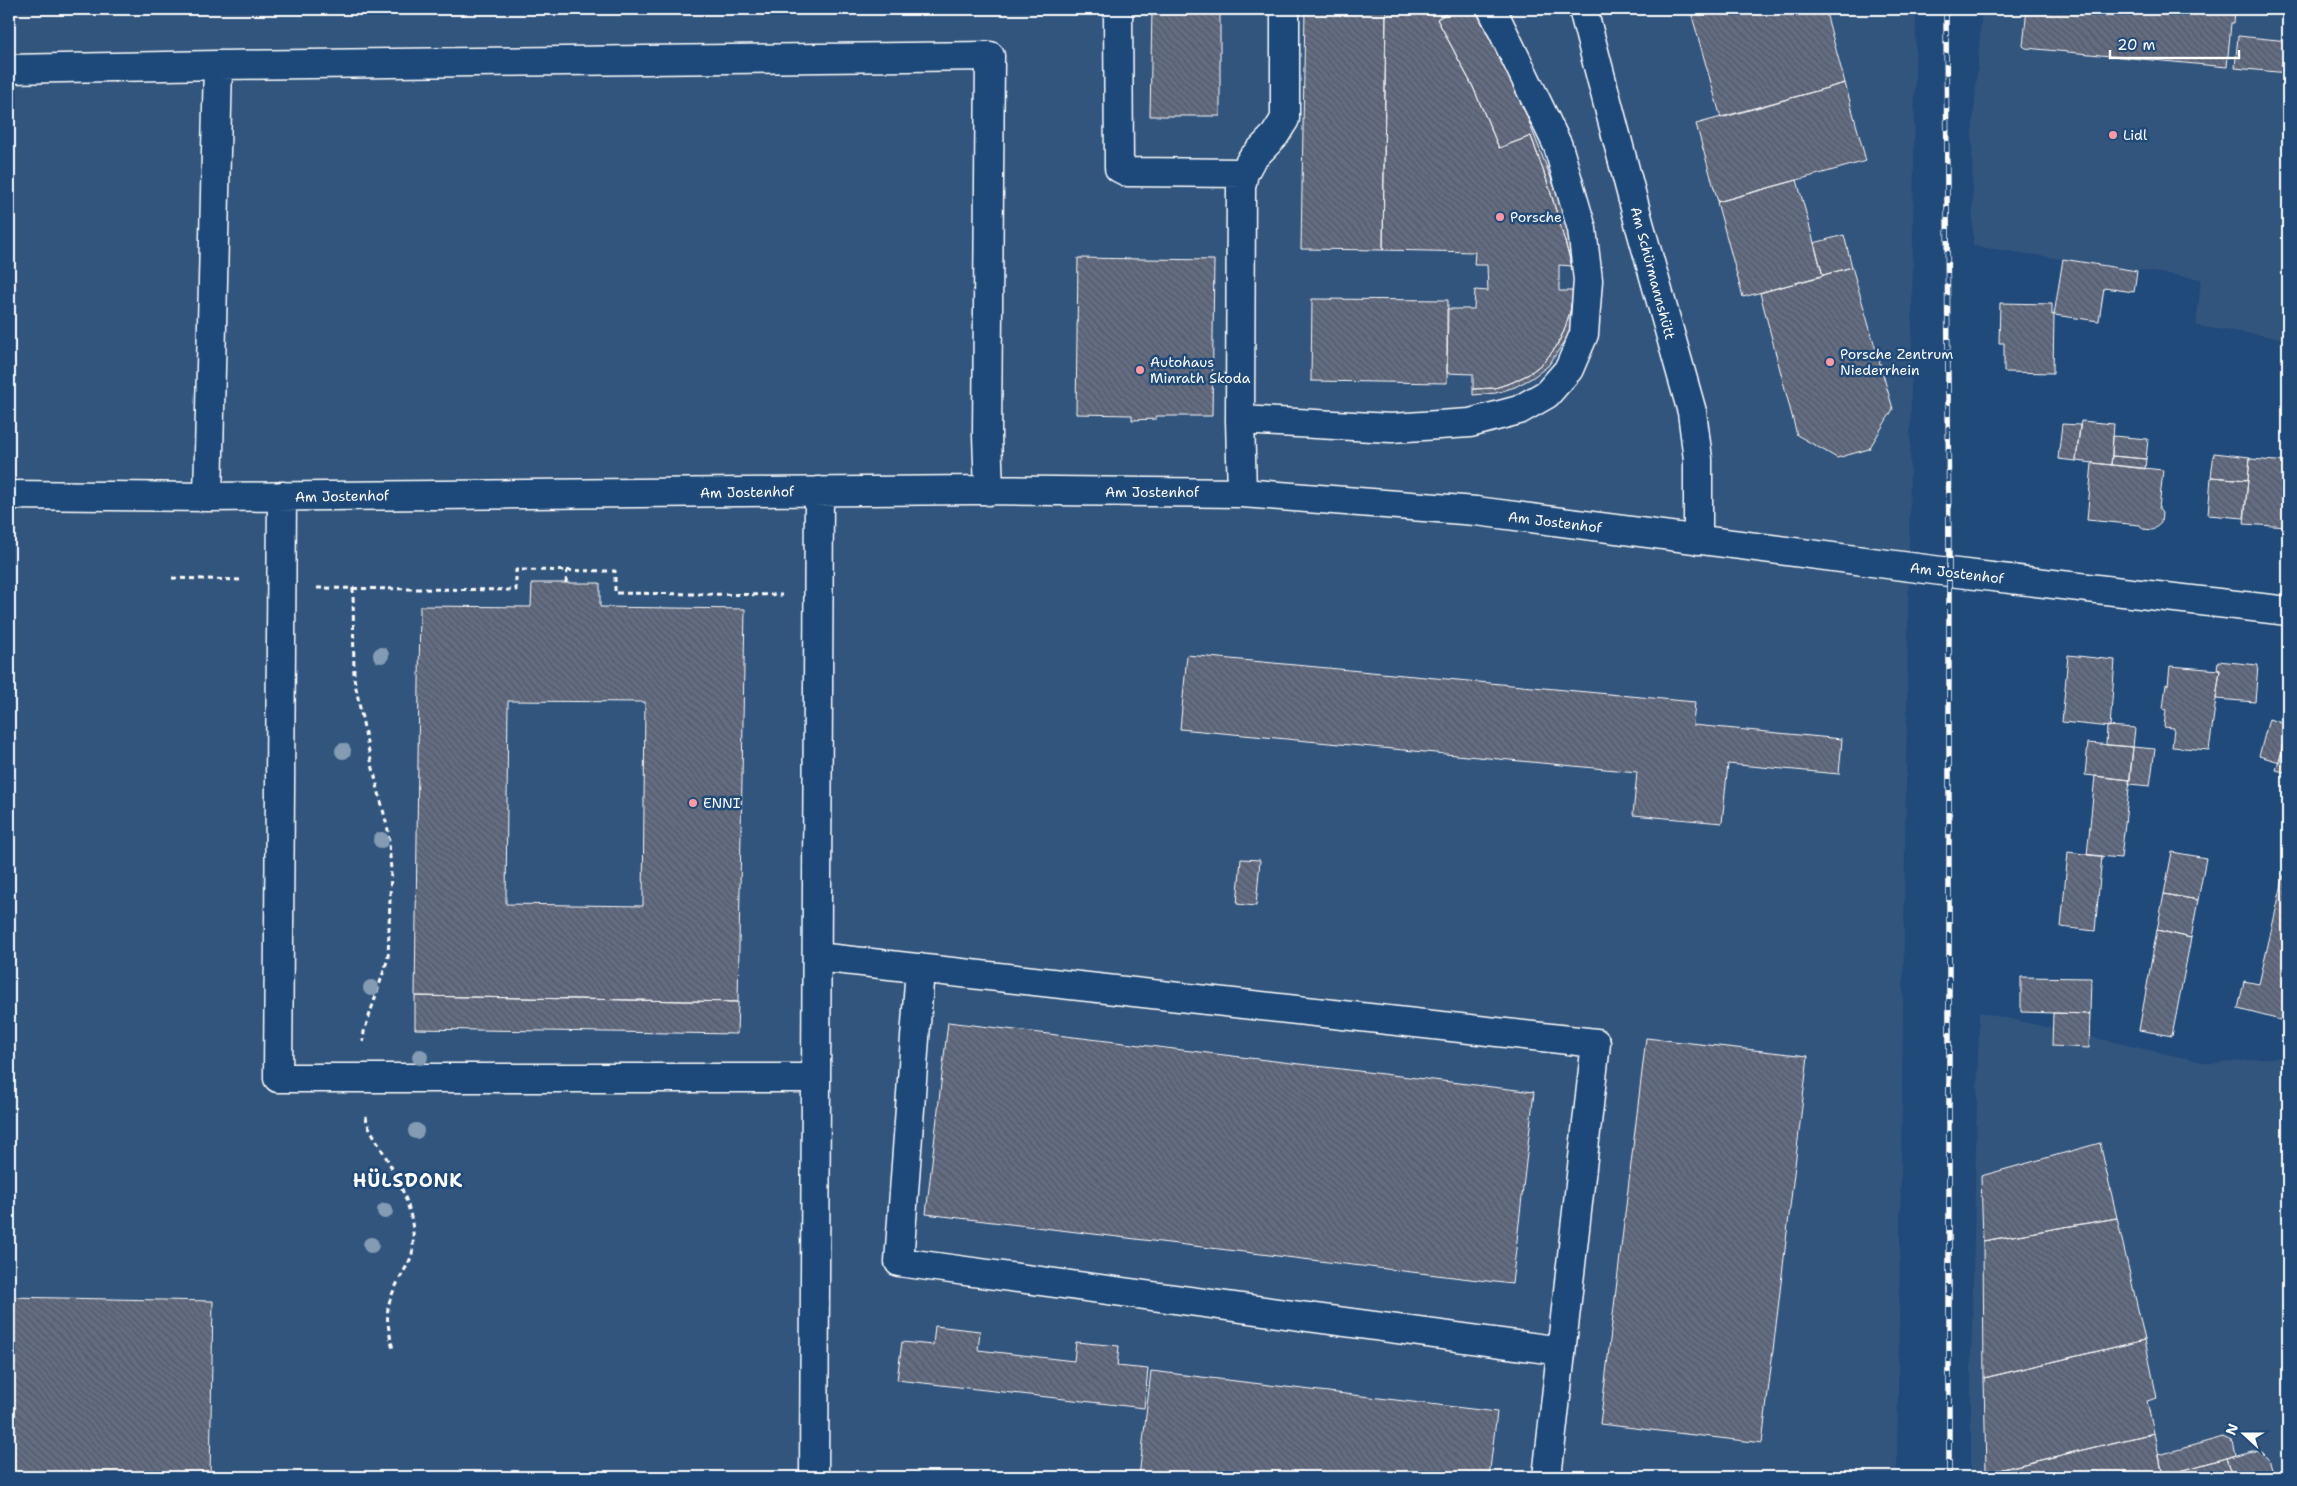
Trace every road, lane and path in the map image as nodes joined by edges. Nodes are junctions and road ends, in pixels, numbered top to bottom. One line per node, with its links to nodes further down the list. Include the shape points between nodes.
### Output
1 (1118, 9): 7 (street, via 1119,168 1127,172)
2 (1285, 9): 7 (street, via 1285,119 1251,160)
3 (1492, 9): 8 (street, via 1558,146 1582,229 1588,280 1584,334 1569,369 1547,394 1518,410 1470,423 1391,428)
4 (1583, 9): 15 (street, Am Schürmannshütt, via 1692,412 1698,459)
5 (218, 65): 6 (street); 10 (street, via 990,56); 14 (street)
6 (9, 70)
7 (1244, 174): 8 (street, via 1241,187)
8 (1240, 420): 11 (street)
9 (820, 491): 10 (street, Am Jostenhof); 13 (street, Am Jostenhof); 21 (street)
10 (989, 491): 11 (street, Am Jostenhof)
11 (1242, 493): 15 (street, Am Jostenhof, via 1476,511)
12 (9, 495): 14 (street, Am Jostenhof)
13 (282, 496): 14 (street, Am Jostenhof); 19 (street)
14 (208, 497)
15 (1698, 540): 22 (street, Am Jostenhof)
16 (567, 571): 18 (path); 20 (path, via 516,570 516,590); 21 (path, via 615,571 615,593)
17 (172, 578): 19 (path)
18 (566, 583)
19 (282, 584): 20 (path); 25 (street, via 278,1078)
20 (353, 588): 25 (path, via 354,678 388,830 391,870 388,958 364,1032)
21 (819, 595): 23 (street)
22 (2288, 611)
23 (817, 957): 24 (street); 26 (street)
24 (920, 968): 28 (street, via 899,1262); 28 (street, via 1596,1043)
25 (361, 1077): 26 (street); 27 (path, via 367,1123 403,1192 414,1226 412,1256 388,1301 387,1321)
26 (816, 1078): 29 (street)
27 (393, 1350)
28 (1561, 1351): 30 (street)
29 (814, 1477)
30 (1547, 1477)

